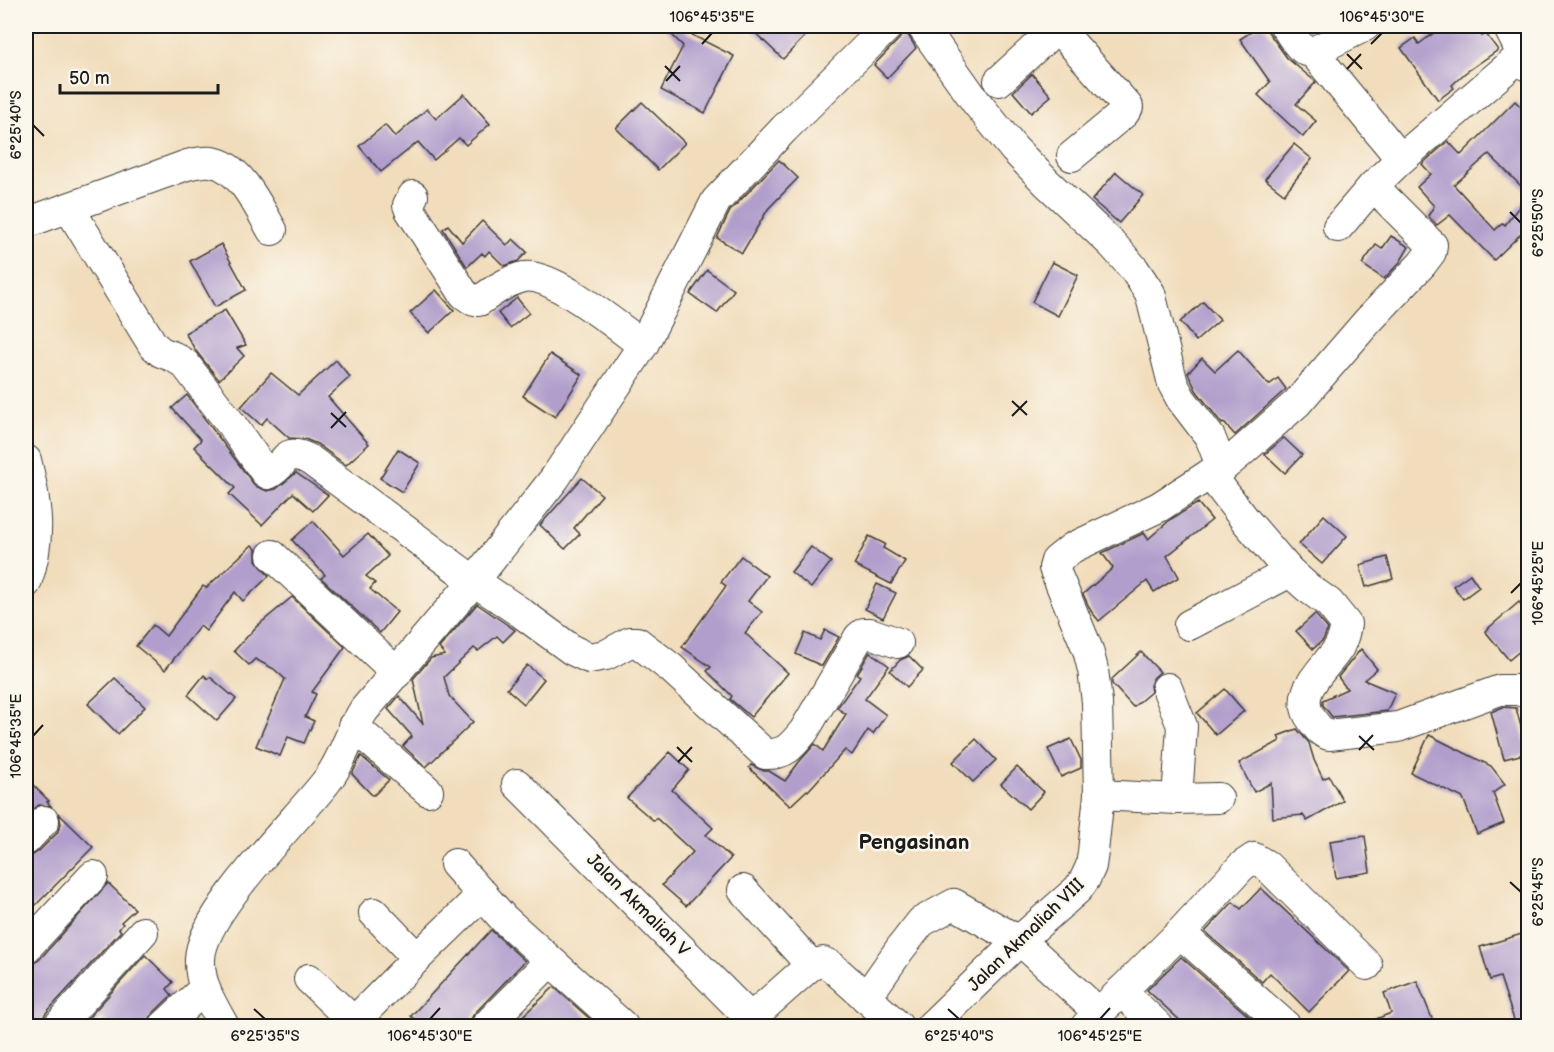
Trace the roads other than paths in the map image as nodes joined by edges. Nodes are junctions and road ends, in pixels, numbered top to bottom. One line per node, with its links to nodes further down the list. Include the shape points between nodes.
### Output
1 (888, 26): 18 (street, via 716,201)
2 (922, 26): 20 (street, via 1014,149 1112,244 1150,293 1173,384 1210,437)
3 (1058, 26): 9 (street); 10 (street, via 1128,106)
4 (1285, 26): 7 (street, via 1304,51)
5 (1365, 26): 7 (street)
6 (1508, 26): 8 (street)
7 (1313, 52): 11 (street)
8 (1525, 60): 11 (street)
9 (999, 81)
10 (1072, 156)
11 (1401, 159): 12 (street)
12 (1373, 186): 16 (street); 20 (street, via 1432,245 1431,252 1297,403)
13 (413, 196): 18 (street, via 410,210 470,299 478,301 506,284 536,277 561,287)
14 (69, 208): 15 (street); 17 (street, via 187,165 212,162 245,185); 23 (street, via 153,345 184,364 265,472 272,472 289,455 298,454 310,460)
15 (26, 223)
16 (1338, 226)
17 (272, 230)
18 (643, 345): 23 (street, via 555,478)
19 (26, 460): 24 (street, via 36,533 35,554)
20 (1216, 471): 22 (street, via 1246,521); 33 (street, Jalan Akmaliah VIII, via 1159,507 1072,548 1056,561 1054,568 1094,670)
21 (272, 555): 27 (street)
22 (1290, 572): 25 (street); 29 (street, via 1329,603 1346,624 1338,648 1307,690 1307,713 1321,732 1329,735 1398,727 1500,690)
23 (474, 582): 26 (street, via 589,658 637,642 765,754 785,752 793,745 859,637 870,633); 27 (street)
24 (26, 583)
25 (1189, 625)
26 (898, 643)
27 (397, 673): 30 (street)
28 (1167, 688): 35 (street, via 1182,726)
29 (1528, 694)
30 (353, 726): 32 (street); 50 (street, via 326,782 239,884 207,932 200,956)
31 (518, 784): 55 (street, Jalan Akmaliah V)
32 (428, 791)
33 (1099, 795): 35 (street); 43 (street, Jalan Akmaliah VIII, via 1091,866 1085,879)
34 (1218, 798): 35 (street)
35 (1177, 800)
36 (455, 864): 39 (street)
37 (93, 876): 44 (street)
38 (743, 890): 48 (street)
39 (483, 894): 45 (street); 46 (street)
40 (374, 913): 45 (street)
41 (142, 932): 56 (street)
42 (1180, 933): 47 (street, via 1254,858 1266,865); 51 (street); 64 (street)
43 (1020, 940): 52 (street, via 954,904 921,922); 53 (street); 62 (street, Jalan Akmaliah VIII)
44 (26, 948)
45 (417, 958): 54 (street)
46 (550, 962): 59 (street); 60 (street)
47 (1367, 965)
48 (811, 966): 52 (street, via 823,962 831,966); 55 (street)
49 (309, 979): 54 (street)
50 (204, 988): 57 (street); 58 (street)
51 (1121, 991): 53 (street); 63 (street)
52 (866, 998): 61 (street)
53 (1092, 1020)
54 (352, 1024)
55 (750, 1024)
56 (57, 1026)
57 (164, 1026)
58 (224, 1026)
59 (486, 1026)
60 (621, 1026)
61 (898, 1026)
62 (932, 1026)
63 (1158, 1026)
64 (1286, 1026)

